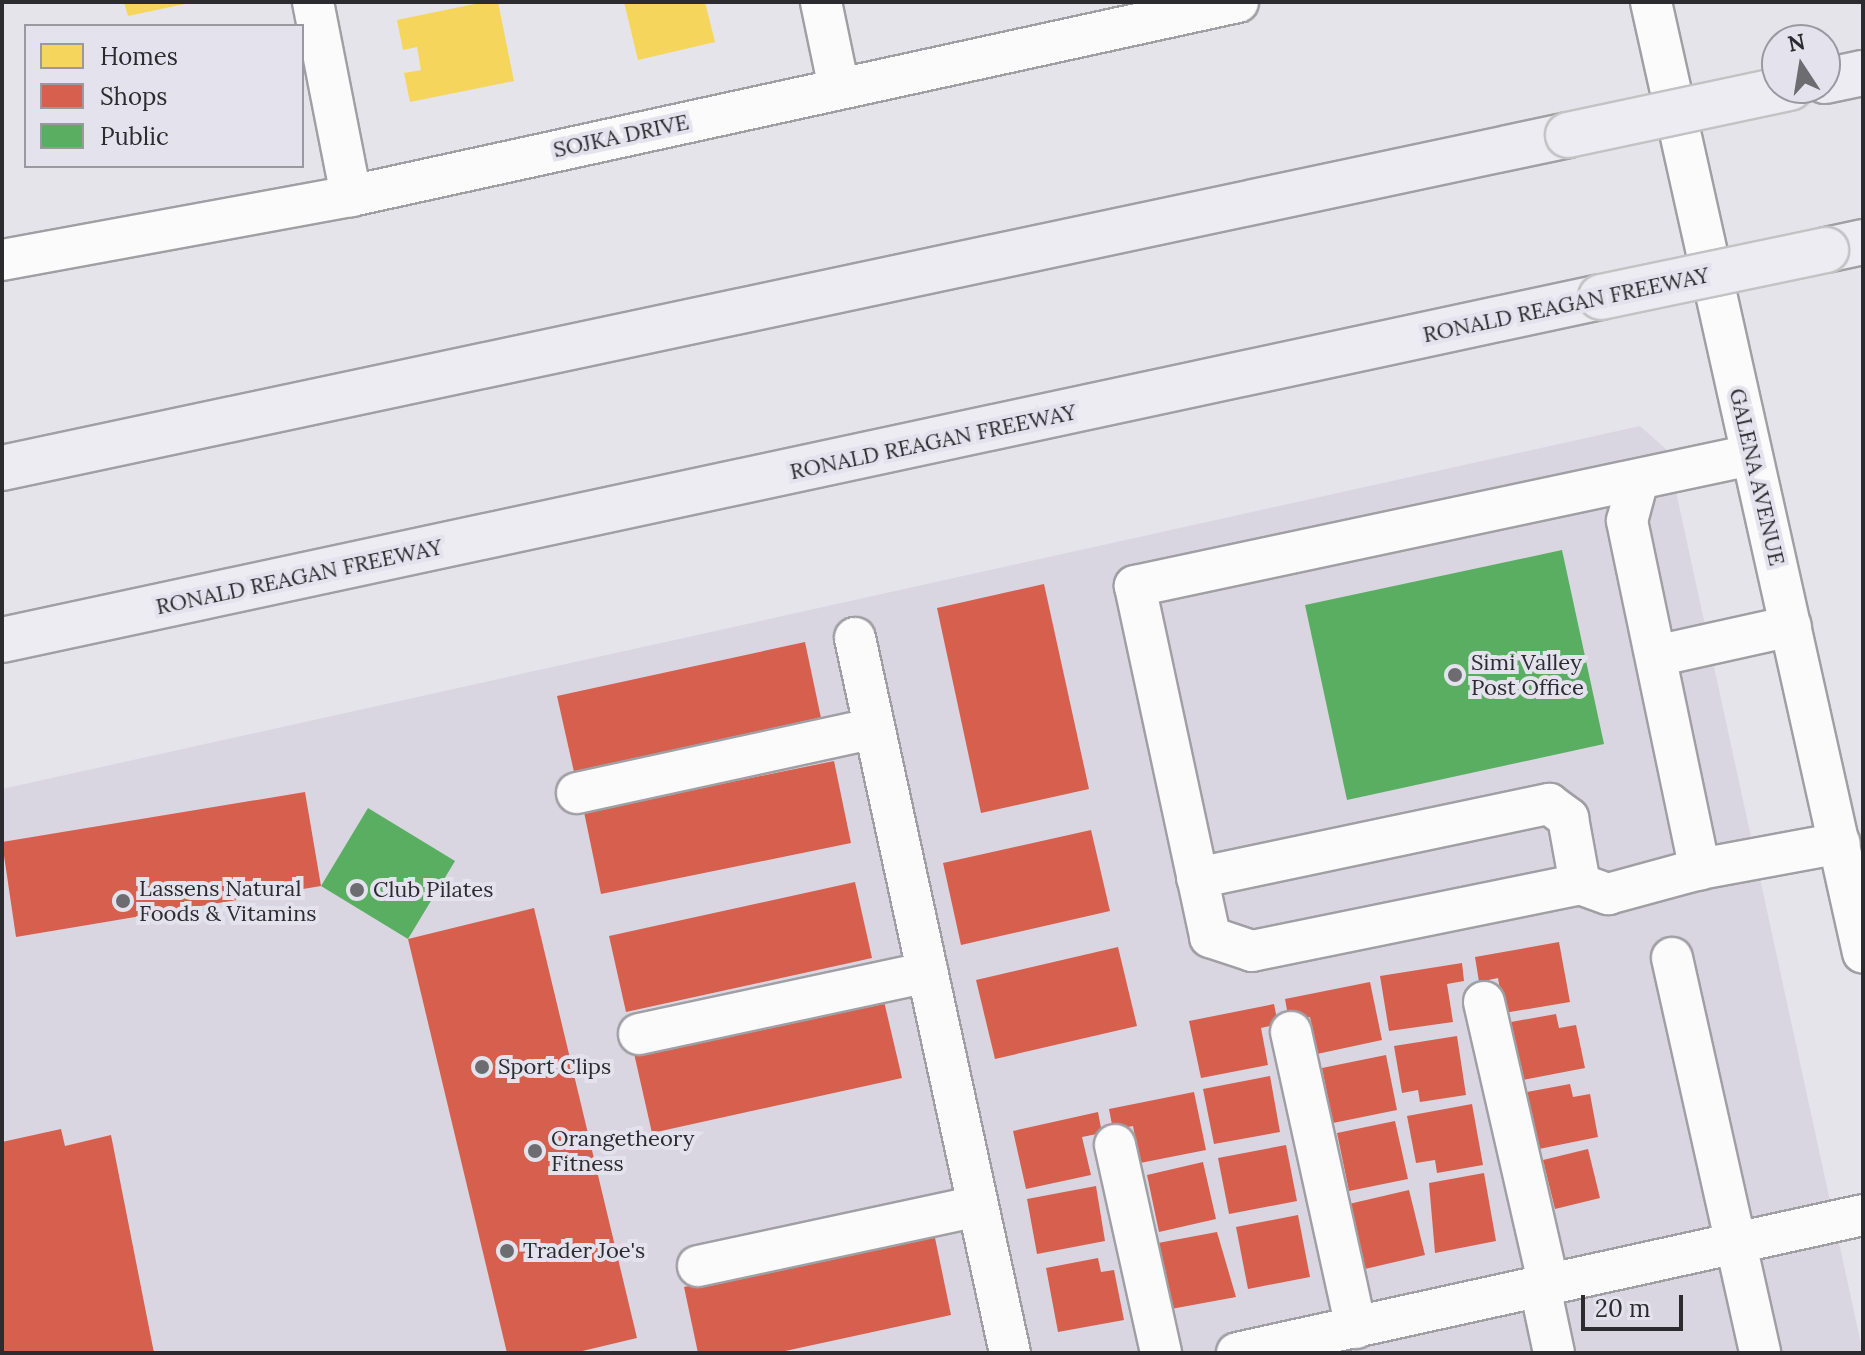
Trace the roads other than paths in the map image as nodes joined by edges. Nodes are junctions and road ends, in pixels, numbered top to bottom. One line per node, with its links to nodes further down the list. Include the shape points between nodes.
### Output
1 (313, 2): 9 (street)
2 (821, 2): 7 (street)
3 (1238, 2): 7 (street, SOJKA DRIVE)
4 (1651, 2): 13 (street, GALENA AVENUE)
5 (1863, 73): 6 (highway)
6 (1841, 78)
7 (839, 88): 9 (street, SOJKA DRIVE)
8 (1761, 94): 12 (highway, bridge)
9 (351, 196): 11 (street, SOJKA DRIVE)
10 (1844, 246): 19 (highway, RONALD REAGAN FREEWAY, bridge)
11 (2, 260)
12 (91, 449): 14 (highway); 15 (highway)
13 (1751, 455): 16 (street); 17 (street, GALENA AVENUE)
14 (2, 456)
15 (2, 468)
16 (1638, 480): 20 (street, via 1627,521); 25 (street, via 1135,586)
17 (1791, 626): 20 (street); 23 (street, GALENA AVENUE)
18 (855, 638): 21 (street)
19 (2, 640)
20 (1656, 656): 24 (street)
21 (874, 728): 22 (street); 29 (street)
22 (577, 793)
23 (1840, 843): 24 (street); 27 (street, GALENA AVENUE)
24 (1700, 869): 26 (street, via 1608,894)
25 (1197, 878): 26 (street, via 1210,937 1252,951); 26 (street, via 1549,804 1568,818)
26 (1580, 884)
27 (1863, 953)
28 (1672, 958): 36 (street)
29 (927, 972): 32 (street); 34 (street)
30 (1484, 1002): 38 (street)
31 (1291, 1032): 39 (street)
32 (639, 1034)
33 (1115, 1145): 41 (street)
34 (978, 1206): 37 (street); 40 (street)
35 (1863, 1215): 36 (street)
36 (1735, 1244): 38 (street); 44 (street)
37 (698, 1266)
38 (1544, 1286): 39 (street); 43 (street)
39 (1351, 1337): 42 (street)
40 (1010, 1353)
41 (1161, 1353)
42 (1237, 1353)
43 (1554, 1353)
44 (1760, 1353)

